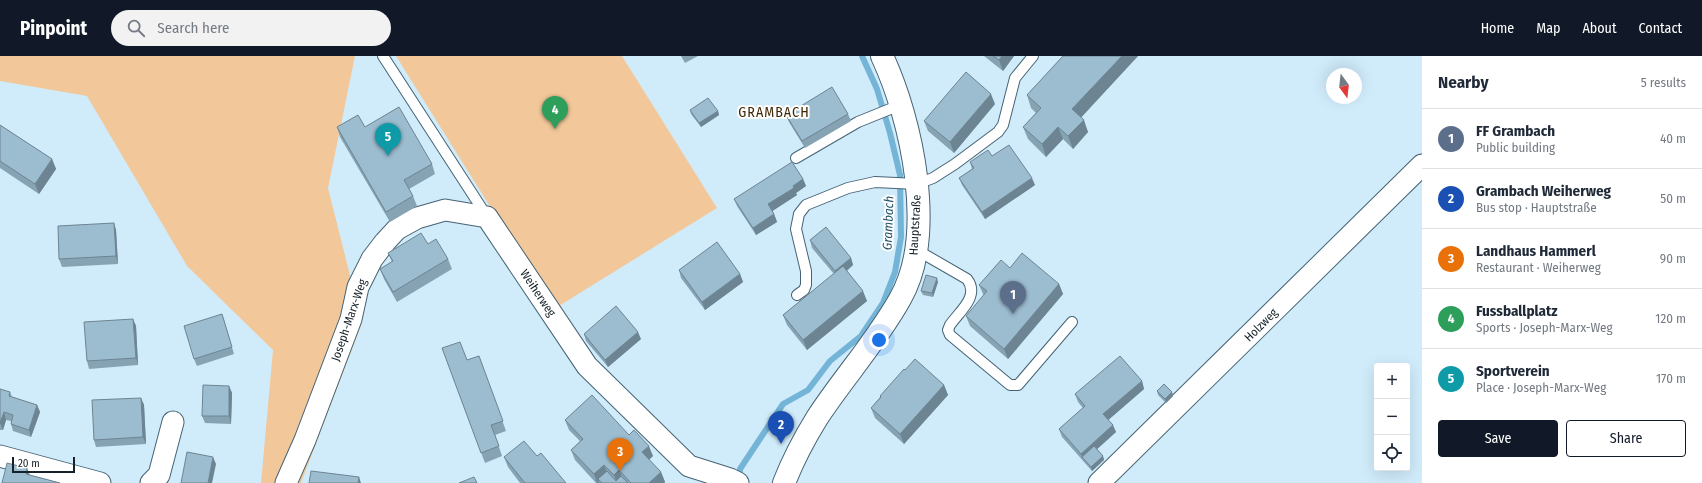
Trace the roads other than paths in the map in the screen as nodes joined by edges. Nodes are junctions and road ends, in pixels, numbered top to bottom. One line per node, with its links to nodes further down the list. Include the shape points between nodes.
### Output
1 (383, 56): 8 (lane, Weiherweg)
2 (882, 56): 4 (main road, Hauptstraße)
3 (1033, 56): 7 (lane, via 1015,78 1003,125 998,132 933,178)
4 (895, 106): 5 (lane, via 858,122); 7 (main road, Hauptstraße, via 912,148)
5 (796, 158)
6 (1422, 165): 19 (street, Holzweg)
7 (911, 184): 9 (main road, Hauptstraße, via 918,221); 10 (lane, via 875,182 848,188 806,205 799,214 796,229 806,271 806,285)
8 (487, 217): 14 (street, Weiherweg, via 588,366 689,466); 17 (street, Joseph-Marx-Weg, via 445,210 417,218 397,229 385,242 358,287 348,326)
9 (916, 249): 11 (lane, via 967,279 972,286 972,297 948,330 950,335 1010,385 1018,385); 18 (main road, Hauptstraße, via 913,266 901,299 818,417 797,453)
10 (797, 295)
11 (1072, 322)
12 (173, 422): 16 (street, via 159,475)
13 (0, 456): 15 (street)
14 (734, 481)
15 (100, 483)
16 (151, 483)
17 (286, 483)
18 (784, 483)
19 (1099, 483)

